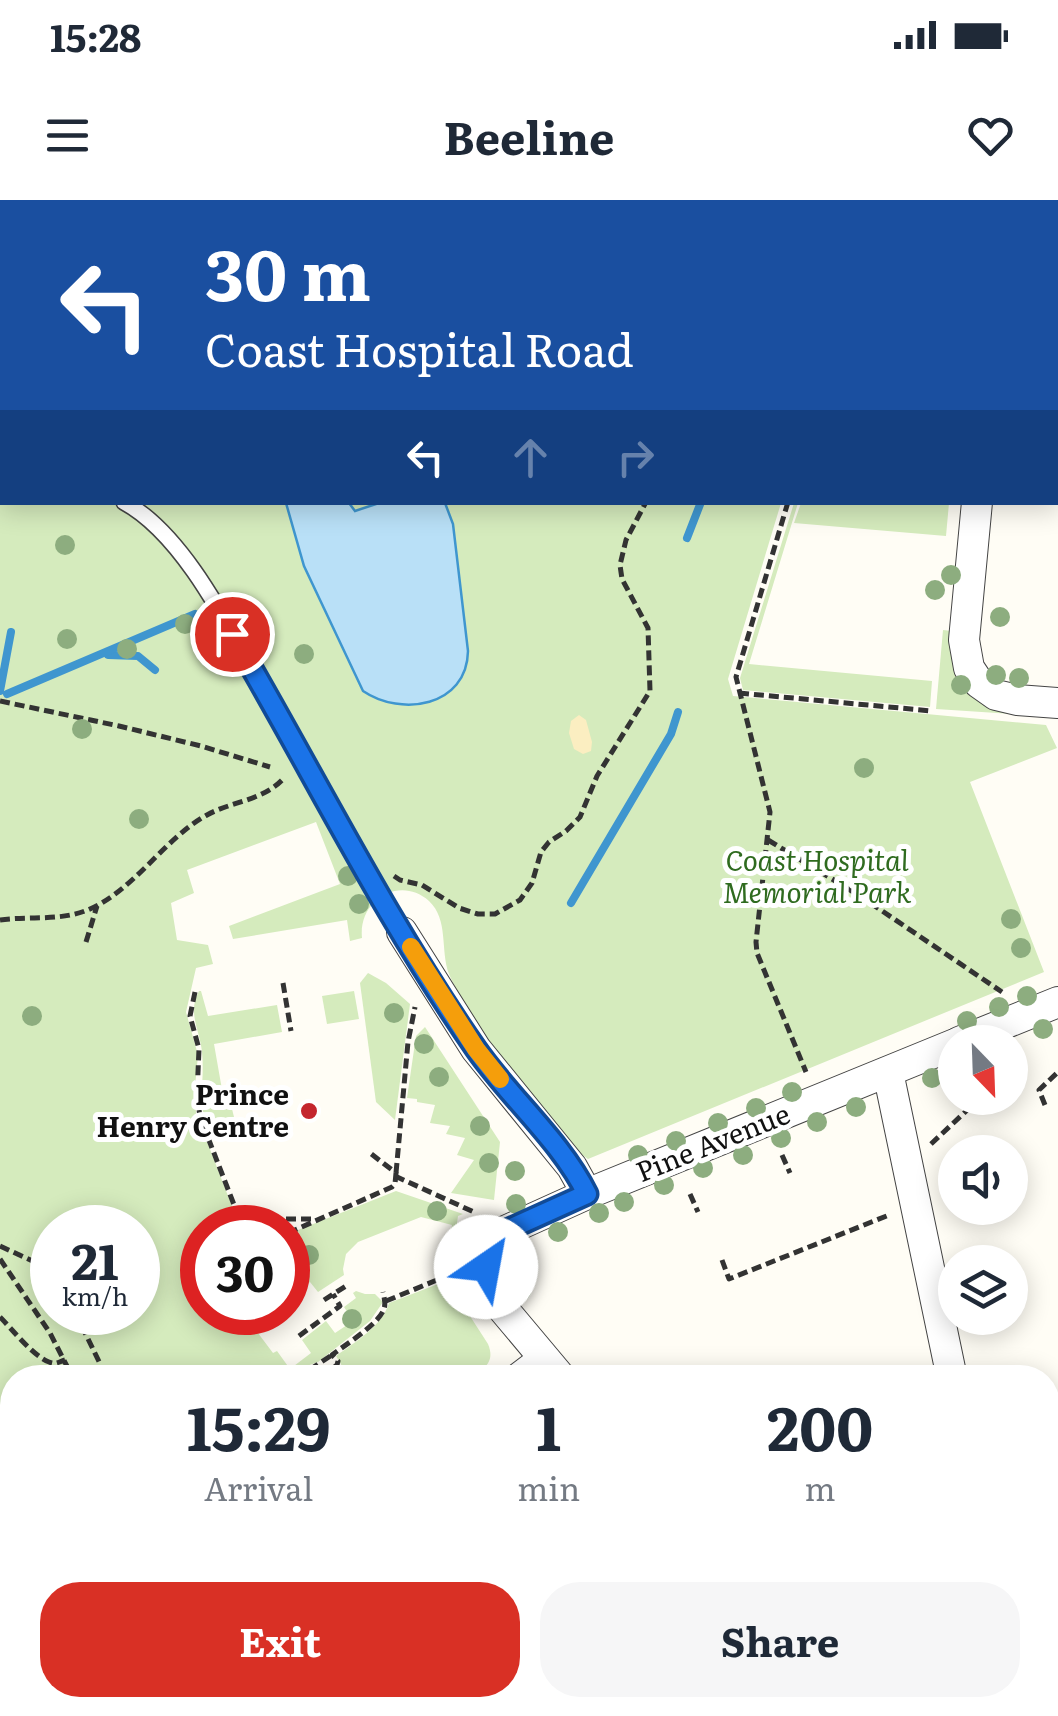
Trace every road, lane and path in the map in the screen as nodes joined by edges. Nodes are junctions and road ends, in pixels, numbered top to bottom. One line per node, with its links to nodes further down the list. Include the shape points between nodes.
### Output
1 (128, 505): 15 (lane, via 164,535 205,588)
2 (644, 505): 12 (path, via 620,565 648,628 650,690 580,816 540,852 520,900 495,914 459,908)
3 (787, 505): 5 (path, via 736,677)
4 (976, 505): 7 (street, via 964,640 969,668 996,695)
5 (739, 693): 8 (path); 11 (path, via 770,806)
6 (1, 702): 9 (path)
7 (1058, 703)
8 (932, 711)
9 (270, 766)
10 (284, 778): 13 (path, via 274,789 206,815)
11 (768, 840): 19 (path); 25 (path, via 756,948)
12 (390, 872)
13 (98, 906): 14 (path); 16 (path)
14 (0, 920)
15 (402, 932): 35 (street, via 476,1049)
16 (86, 942)
17 (283, 983): 23 (path)
18 (194, 992): 37 (path, via 190,1016 199,1048 200,1117)
19 (1002, 992)
20 (1058, 1002): 22 (street, Pine Avenue)
21 (415, 1008): 34 (path)
22 (1001, 1025)
23 (291, 1030)
24 (938, 1051): 26 (street, Pine Avenue)
25 (806, 1072)
26 (888, 1072): 35 (street, Pine Avenue); 64 (street)
27 (1058, 1072): 28 (path, via 1039,1090)
28 (1046, 1106)
29 (962, 1115): 30 (path)
30 (924, 1150)
31 (370, 1154): 34 (path)
32 (782, 1156): 33 (path)
33 (790, 1173)
34 (396, 1174): 38 (path); 41 (path, via 388,1191)
35 (587, 1194): 63 (street, Pine Avenue, via 503,1232 488,1260 493,1293)
36 (690, 1194): 39 (path)
37 (235, 1205)
38 (476, 1212)
39 (698, 1212)
40 (897, 1212): 47 (path, via 730,1279)
41 (319, 1219): 42 (path); 43 (path)
42 (310, 1220)
43 (310, 1223)
44 (0, 1246): 46 (path)
45 (0, 1259): 58 (path)
46 (30, 1260)
47 (722, 1260)
48 (454, 1280): 53 (path)
49 (349, 1284): 51 (path)
50 (383, 1292): 53 (path)
51 (333, 1294): 52 (path); 56 (path, via 339,1307)
52 (324, 1300)
53 (385, 1301): 57 (path, via 367,1328)
54 (0, 1317): 58 (path, via 47,1362)
55 (86, 1335): 60 (path)
56 (299, 1336)
57 (332, 1355): 61 (path); 62 (path)
58 (64, 1360): 59 (path)
59 (66, 1365)
60 (102, 1365)
61 (317, 1365)
62 (338, 1365)
63 (551, 1365)
64 (949, 1365)

